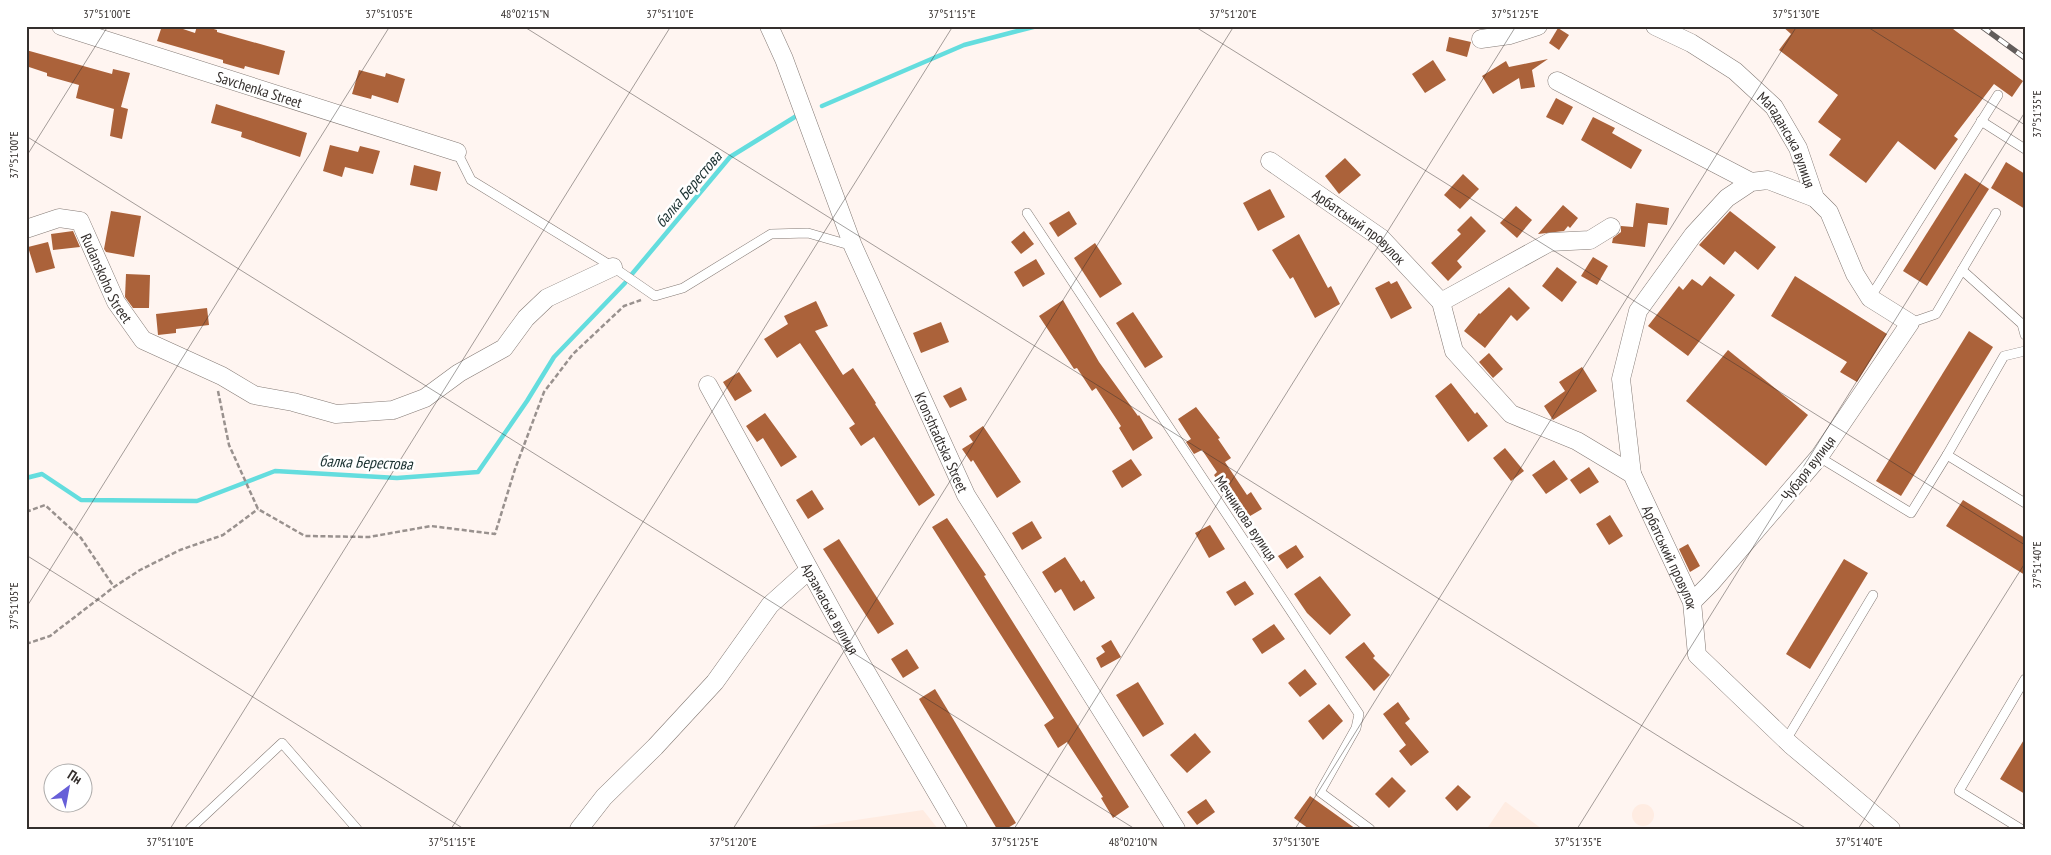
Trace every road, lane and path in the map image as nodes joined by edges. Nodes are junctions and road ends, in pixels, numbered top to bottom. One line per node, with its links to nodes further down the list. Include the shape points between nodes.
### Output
1 (62, 26): 10 (street, Savchenka Street)
2 (769, 26): 18 (street, Kronshtadtska Street)
3 (1538, 26): 5 (street, via 1510,35)
4 (1655, 26): 13 (street, Магаданська вулиця, via 1691,43 1735,71 1774,107 1798,148)
5 (1481, 39)
6 (1557, 81): 12 (street)
7 (1998, 95): 8 (lane)
8 (1982, 121): 9 (lane); 22 (lane)
9 (2025, 149)
10 (457, 152): 19 (lane, via 471,180)
11 (1270, 162): 23 (street, Арбатський провулок, via 1381,238)
12 (1750, 182): 13 (street, via 1768,180); 31 (street, via 1727,198 1693,235 1638,311 1621,378)
13 (1815, 198): 22 (street, Магаданська вулиця, via 1829,212 1855,274)
14 (1027, 213): 47 (lane, Мечникова вулиця, via 1359,714 1356,728 1320,792)
15 (1996, 213): 20 (lane)
16 (1611, 227): 23 (street, via 1590,240 1550,242)
17 (26, 228): 27 (street, Rudanskoho Street, via 59,218 80,222 116,302 143,340)
18 (853, 246): 21 (lane, via 808,233 771,234 683,288); 46 (street, Kronshtadtska Street, via 966,494)
19 (613, 267): 21 (lane); 27 (street, via 547,298 526,318 504,348 459,373 425,398 393,410 336,414 254,395)
20 (1962, 270): 24 (lane, via 1936,314); 25 (lane, via 2022,324)
21 (655, 296): 33 (path, via 624,306 573,354 544,392 495,534 431,526 369,537 305,536)
22 (1870, 298): 24 (street)
23 (1441, 302): 31 (street, Арбатський провулок, via 1454,351 1511,414 1577,441)
24 (1910, 323): 30 (street, Чубаря вулиця)
25 (2025, 335)
26 (2025, 351): 29 (lane, via 2004,356)
27 (214, 373): 33 (path, via 229,445)
28 (708, 385): 35 (street, Арзамаська вулиця)
29 (1946, 454): 30 (lane, via 1911,513); 32 (lane)
30 (1819, 457): 38 (street, Чубаря вулиця)
31 (1632, 474): 38 (street, Арбатський провулок)
32 (2025, 503)
33 (258, 509): 36 (path, via 223,535 180,550)
34 (26, 512): 36 (path, via 45,505 81,538)
35 (809, 570): 44 (street, via 770,605 715,682 604,797); 45 (street, Арзамаська вулиця)
36 (114, 587): 39 (path, via 50,636)
37 (1873, 595): 41 (lane)
38 (1692, 602): 41 (street, Арбатський провулок, via 1697,655)
39 (26, 644)
40 (2025, 679): 49 (lane, via 1959,791)
41 (1786, 740): 48 (street, Арбатський провулок)
42 (190, 829): 43 (lane, via 282,743)
43 (357, 829)
44 (579, 829)
45 (958, 829)
46 (1176, 829)
47 (1370, 829)
48 (1891, 829)
49 (2021, 829)

